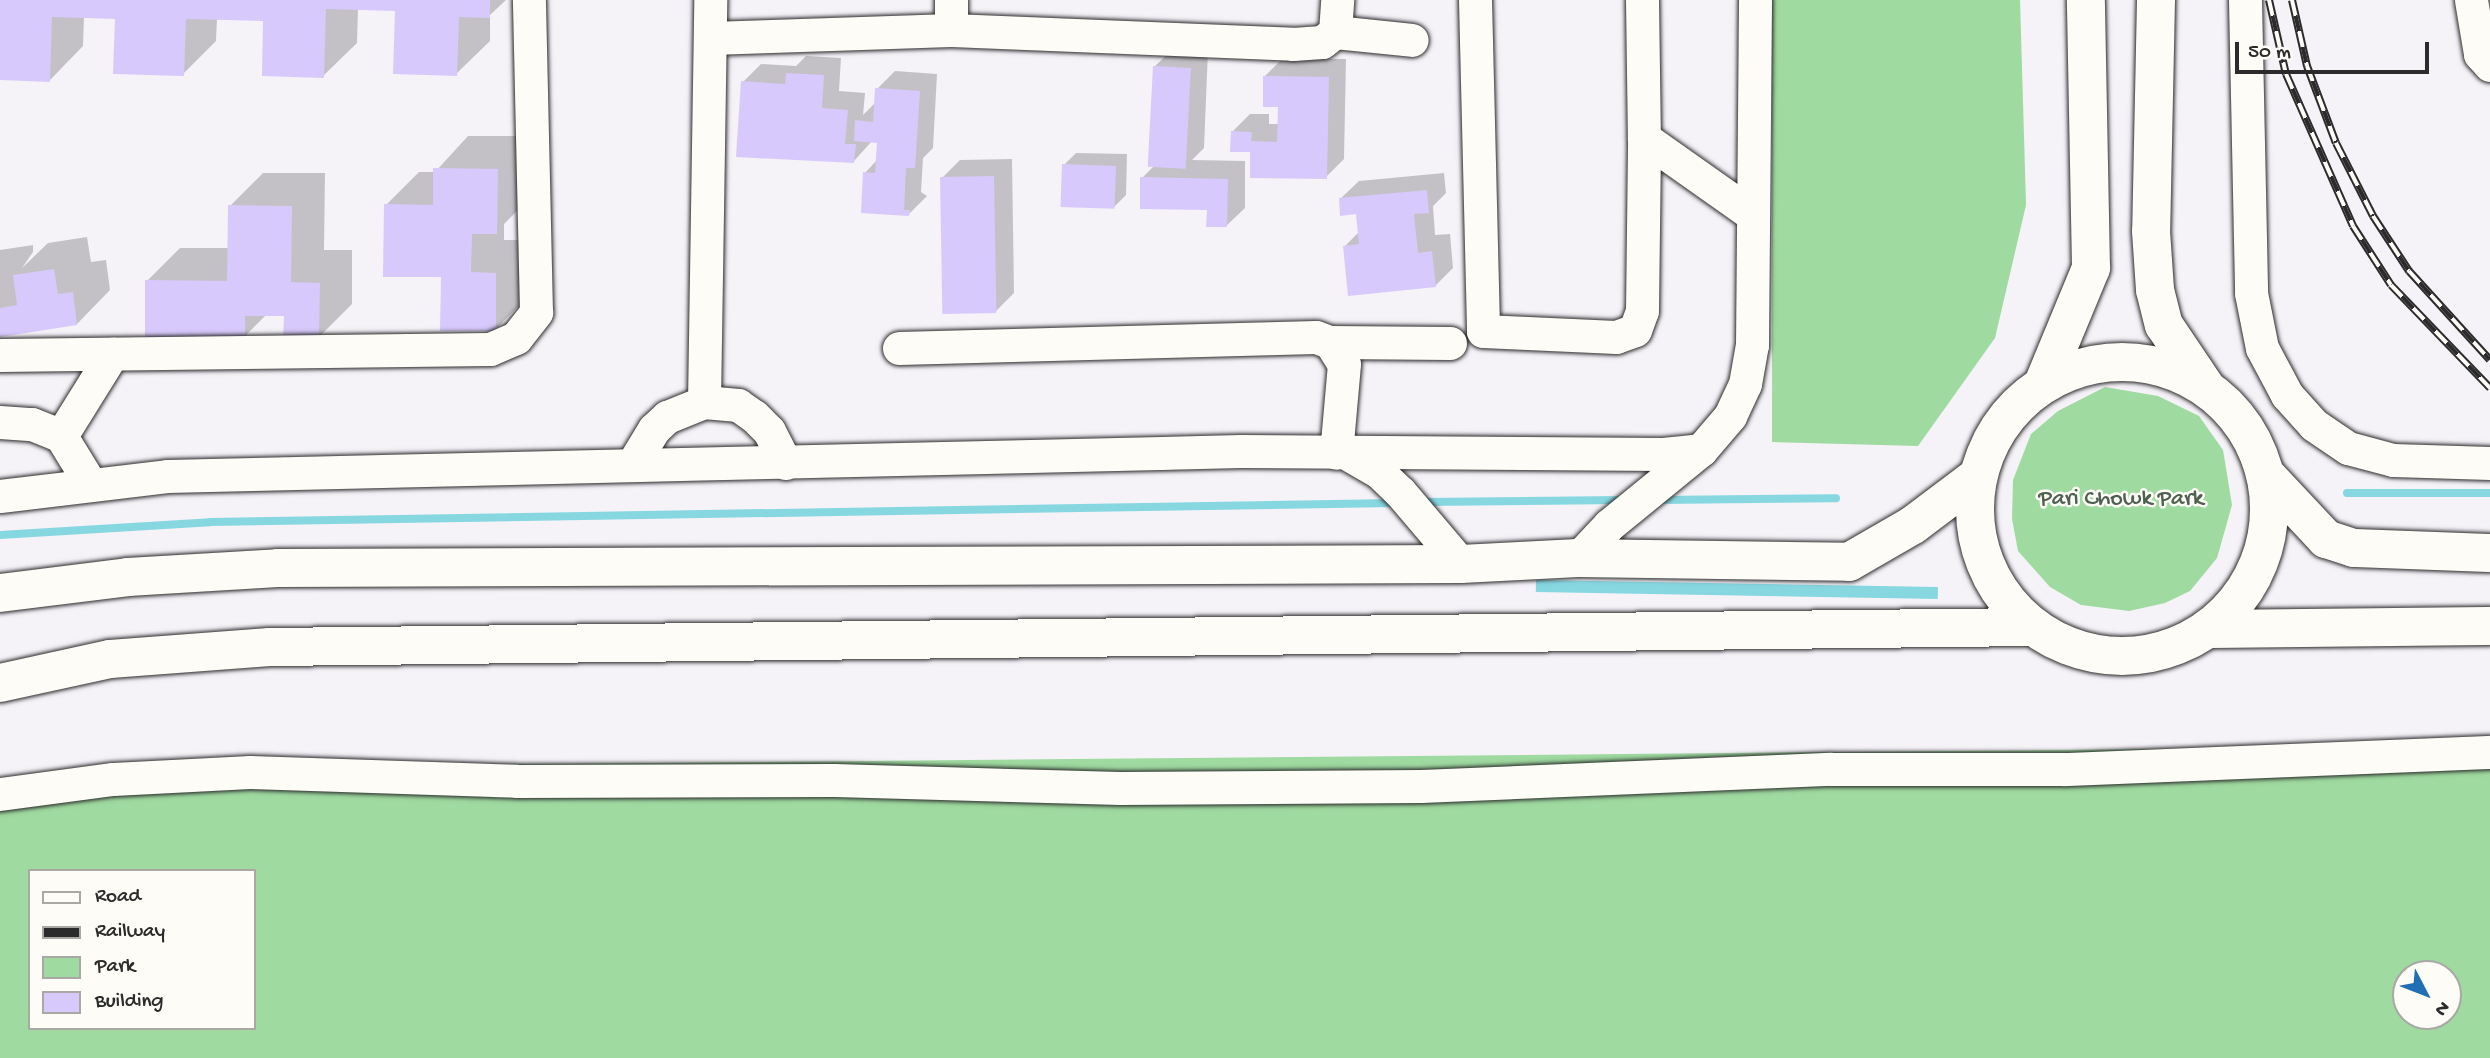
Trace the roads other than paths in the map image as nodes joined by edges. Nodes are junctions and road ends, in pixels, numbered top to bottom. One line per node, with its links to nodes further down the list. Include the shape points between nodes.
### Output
1 (529, 0): 20 (street, via 536,312 516,338 490,349)
2 (710, 0): 12 (street)
3 (1475, 0): 15 (street, via 1483,331 1616,337 1636,330 1642,311)
4 (1642, 0): 15 (street)
5 (1755, 0): 16 (street)
6 (2086, 0): 22 (main road, via 2091,268)
7 (2155, 0): 23 (main road, via 2151,231 2155,290 2164,325)
8 (2245, 0): 30 (street, via 2251,293 2262,348 2287,395 2314,425 2348,447 2393,460)
9 (2471, 0): 14 (street, via 2480,54)
10 (951, 15): 11 (street, via 1293,44 1322,42); 12 (street)
11 (1336, 16): 13 (street)
12 (711, 38): 24 (street)
13 (1412, 40)
14 (2490, 65)
15 (1644, 138): 16 (street)
16 (1753, 215): 27 (street, via 1752,345 1745,384 1730,416)
17 (1330, 342): 18 (street); 19 (street, via 1316,337); 28 (street, via 1344,364)
18 (1450, 343)
19 (899, 348)
20 (112, 354): 21 (street); 26 (street)
21 (0, 355)
22 (2043, 384): 23 (main road, via 2082,366 2125,361 2167,368); 33 (main road, via 2014,408 1992,440)
23 (2205, 386): 32 (main road, via 2233,410 2254,441)
24 (704, 402): 29 (street, via 738,405 754,416 769,431); 31 (street, via 660,423)
25 (0, 422): 26 (street, via 32,424)
26 (61, 436): 34 (street)
27 (1700, 450): 28 (street); 37 (street, via 1609,525)
28 (1341, 453): 29 (street); 38 (street, via 1380,473)
29 (785, 463): 31 (street)
30 (2490, 463)
31 (632, 465): 34 (street, via 167,476)
32 (2266, 475): 36 (main road, via 2326,539 2354,548); 42 (main road, via 2270,519 2260,561 2240,600)
33 (1978, 476): 37 (main road, via 1913,525 1849,562); 41 (main road, via 1974,518 1983,560 2003,597)
34 (91, 485): 35 (street)
35 (0, 496)
36 (2490, 553)
37 (1578, 558): 38 (main road)
38 (1461, 564): 39 (main road, via 278,568 128,577)
39 (0, 593)
40 (2490, 626): 42 (main road)
41 (2033, 627): 42 (main road, via 2074,649 2120,657 2166,650); 43 (main road, via 270,647 110,659)
42 (2208, 629)
43 (0, 683)
44 (2490, 752): 45 (street, via 2066,769 1831,769 1325,786 517,781 250,772 113,779)
45 (0, 794)

